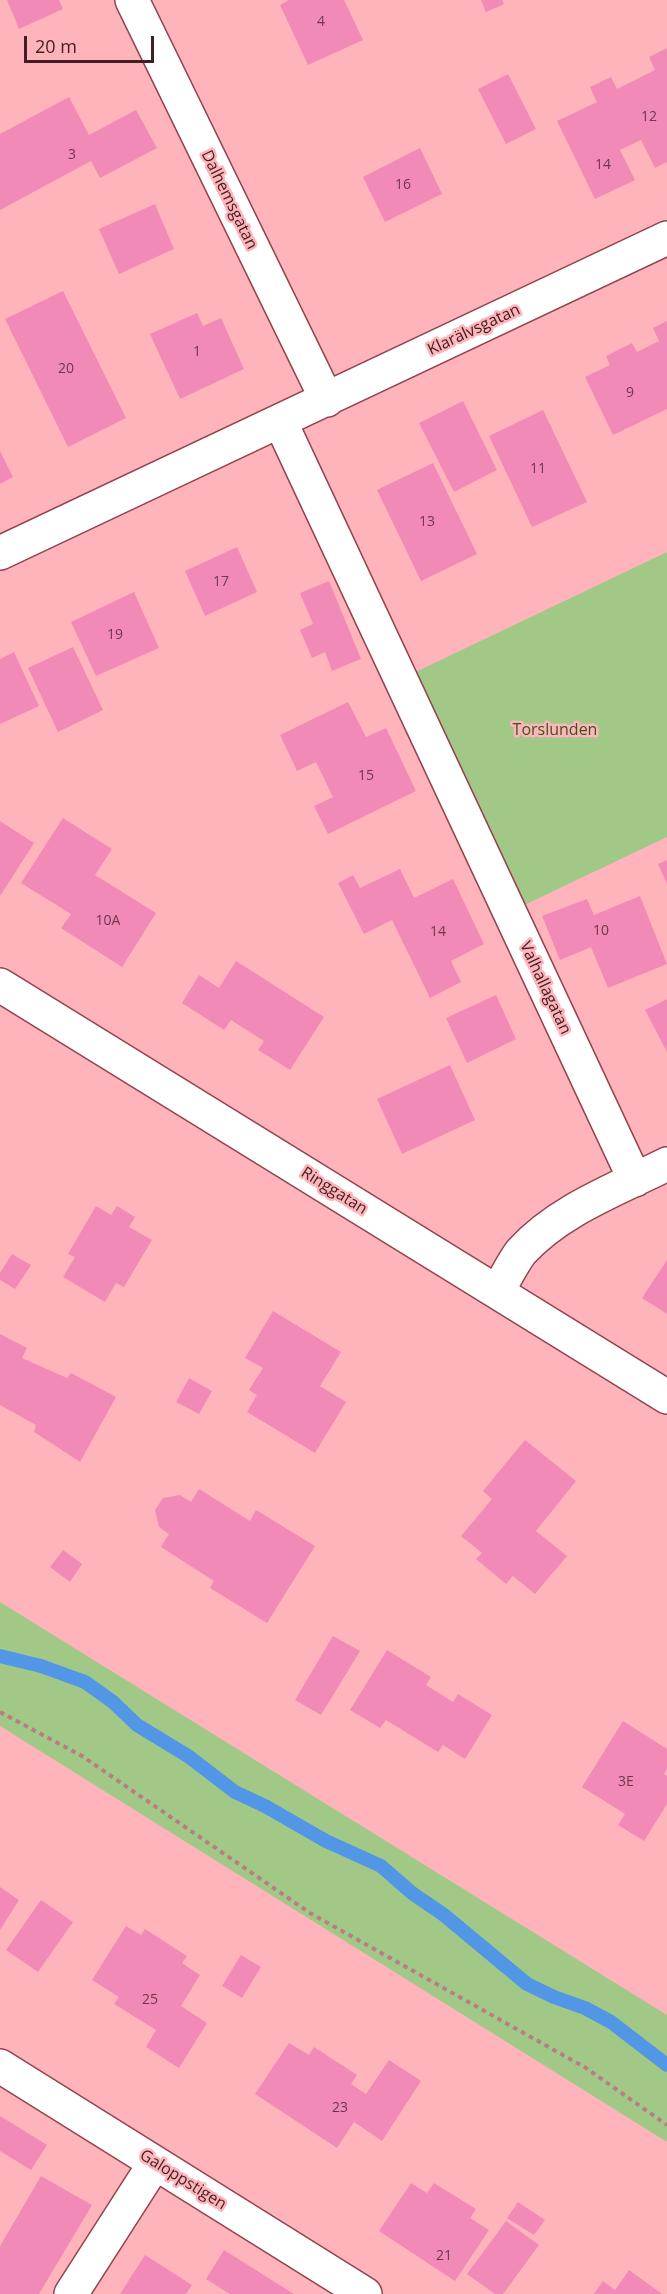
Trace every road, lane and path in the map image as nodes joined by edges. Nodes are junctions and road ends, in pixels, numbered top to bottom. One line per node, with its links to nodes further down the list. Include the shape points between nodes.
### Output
1 (132, 0): 3 (street, Dalhemsgatan)
2 (667, 238): 3 (street, Klarälvsgatan)
3 (327, 400): 4 (street, Klarälvsgatan)
4 (280, 421): 5 (street, Klarälvsgatan); 8 (street, Valhallagatan)
5 (0, 553)
6 (0, 985): 9 (street, Ringgatan)
7 (667, 1164): 8 (street)
8 (635, 1180): 9 (street, via 544,1231 520,1254)
9 (497, 1292): 10 (street, Ringgatan)
10 (667, 1397)
11 (0, 1712): 13 (path, via 82,1756 310,1914 586,2068)
12 (0, 2066): 14 (street, Galoppstigen)
13 (667, 2125)
14 (155, 2163): 15 (street); 16 (street, Galoppstigen)
15 (71, 2294)
16 (365, 2294)

